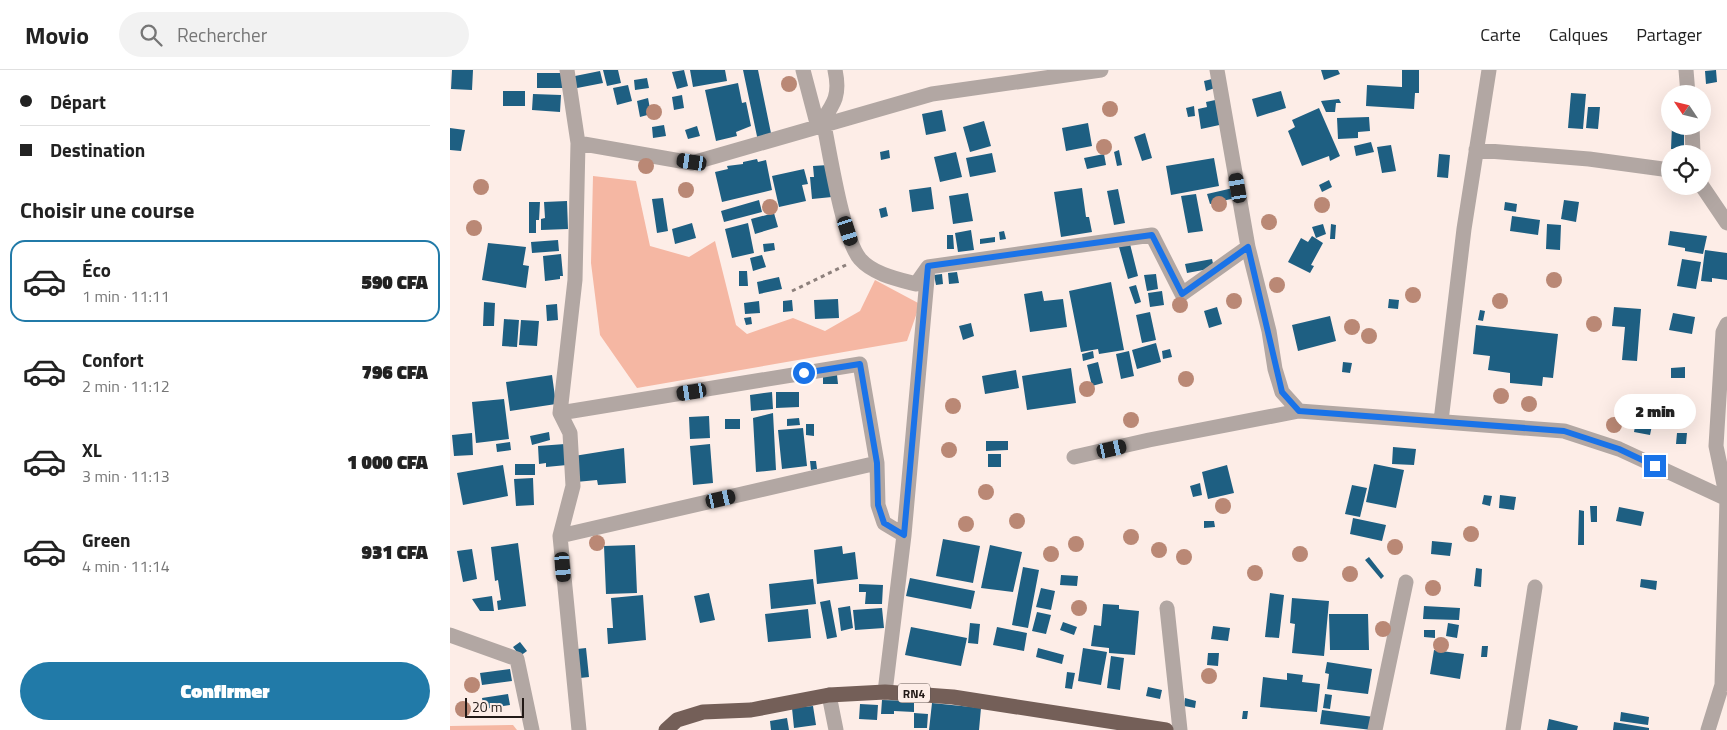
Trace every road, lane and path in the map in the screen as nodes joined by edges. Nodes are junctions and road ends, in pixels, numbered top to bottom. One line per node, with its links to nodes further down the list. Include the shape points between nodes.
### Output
1 (567, 70): 10 (street)
2 (803, 70): 9 (street)
3 (835, 70): 9 (street, via 838,92)
4 (1101, 70): 9 (street, via 932,94)
5 (1218, 70): 15 (street)
6 (1489, 70): 11 (street)
7 (1686, 70): 8 (street)
8 (1687, 85)
9 (821, 126): 10 (street, via 692,162); 16 (street, via 844,218)
10 (578, 143): 21 (street, via 575,280)
11 (1476, 150): 12 (street); 22 (street)
12 (1661, 169)
13 (1708, 195): 14 (street)
14 (1727, 222)
15 (1248, 247): 17 (street, via 1182,294 1152,235); 20 (street, via 1282,392)
16 (860, 259): 17 (street, via 879,272 916,284); 18 (path)
17 (928, 266): 26 (street)
18 (792, 291)
19 (1727, 324): 25 (street, via 1723,332 1716,446)
20 (1299, 411): 22 (street); 23 (street)
21 (560, 414): 24 (street, via 860,364); 27 (street, via 570,433 573,486)
22 (1441, 421): 25 (street, via 1564,431 1619,449)
23 (1074, 457)
24 (877, 463): 26 (street, via 878,505 884,523); 27 (street)
25 (1727, 499): 32 (street)
26 (904, 535): 33 (street)
27 (560, 536): 37 (street)
28 (1406, 582): 41 (street)
29 (1535, 587): 42 (street)
30 (1167, 608): 40 (street)
31 (450, 635): 36 (street, via 517,659)
32 (1725, 684): 43 (street)
33 (884, 692): 34 (highway, RN4); 35 (highway, RN4, via 953,696)
34 (829, 695): 38 (highway, RN4, via 751,710 703,712 677,720); 39 (street)
35 (1160, 729)
36 (532, 730)
37 (579, 730)
38 (666, 730)
39 (836, 730)
40 (1180, 730)
41 (1375, 730)
42 (1513, 730)
43 (1708, 730)

